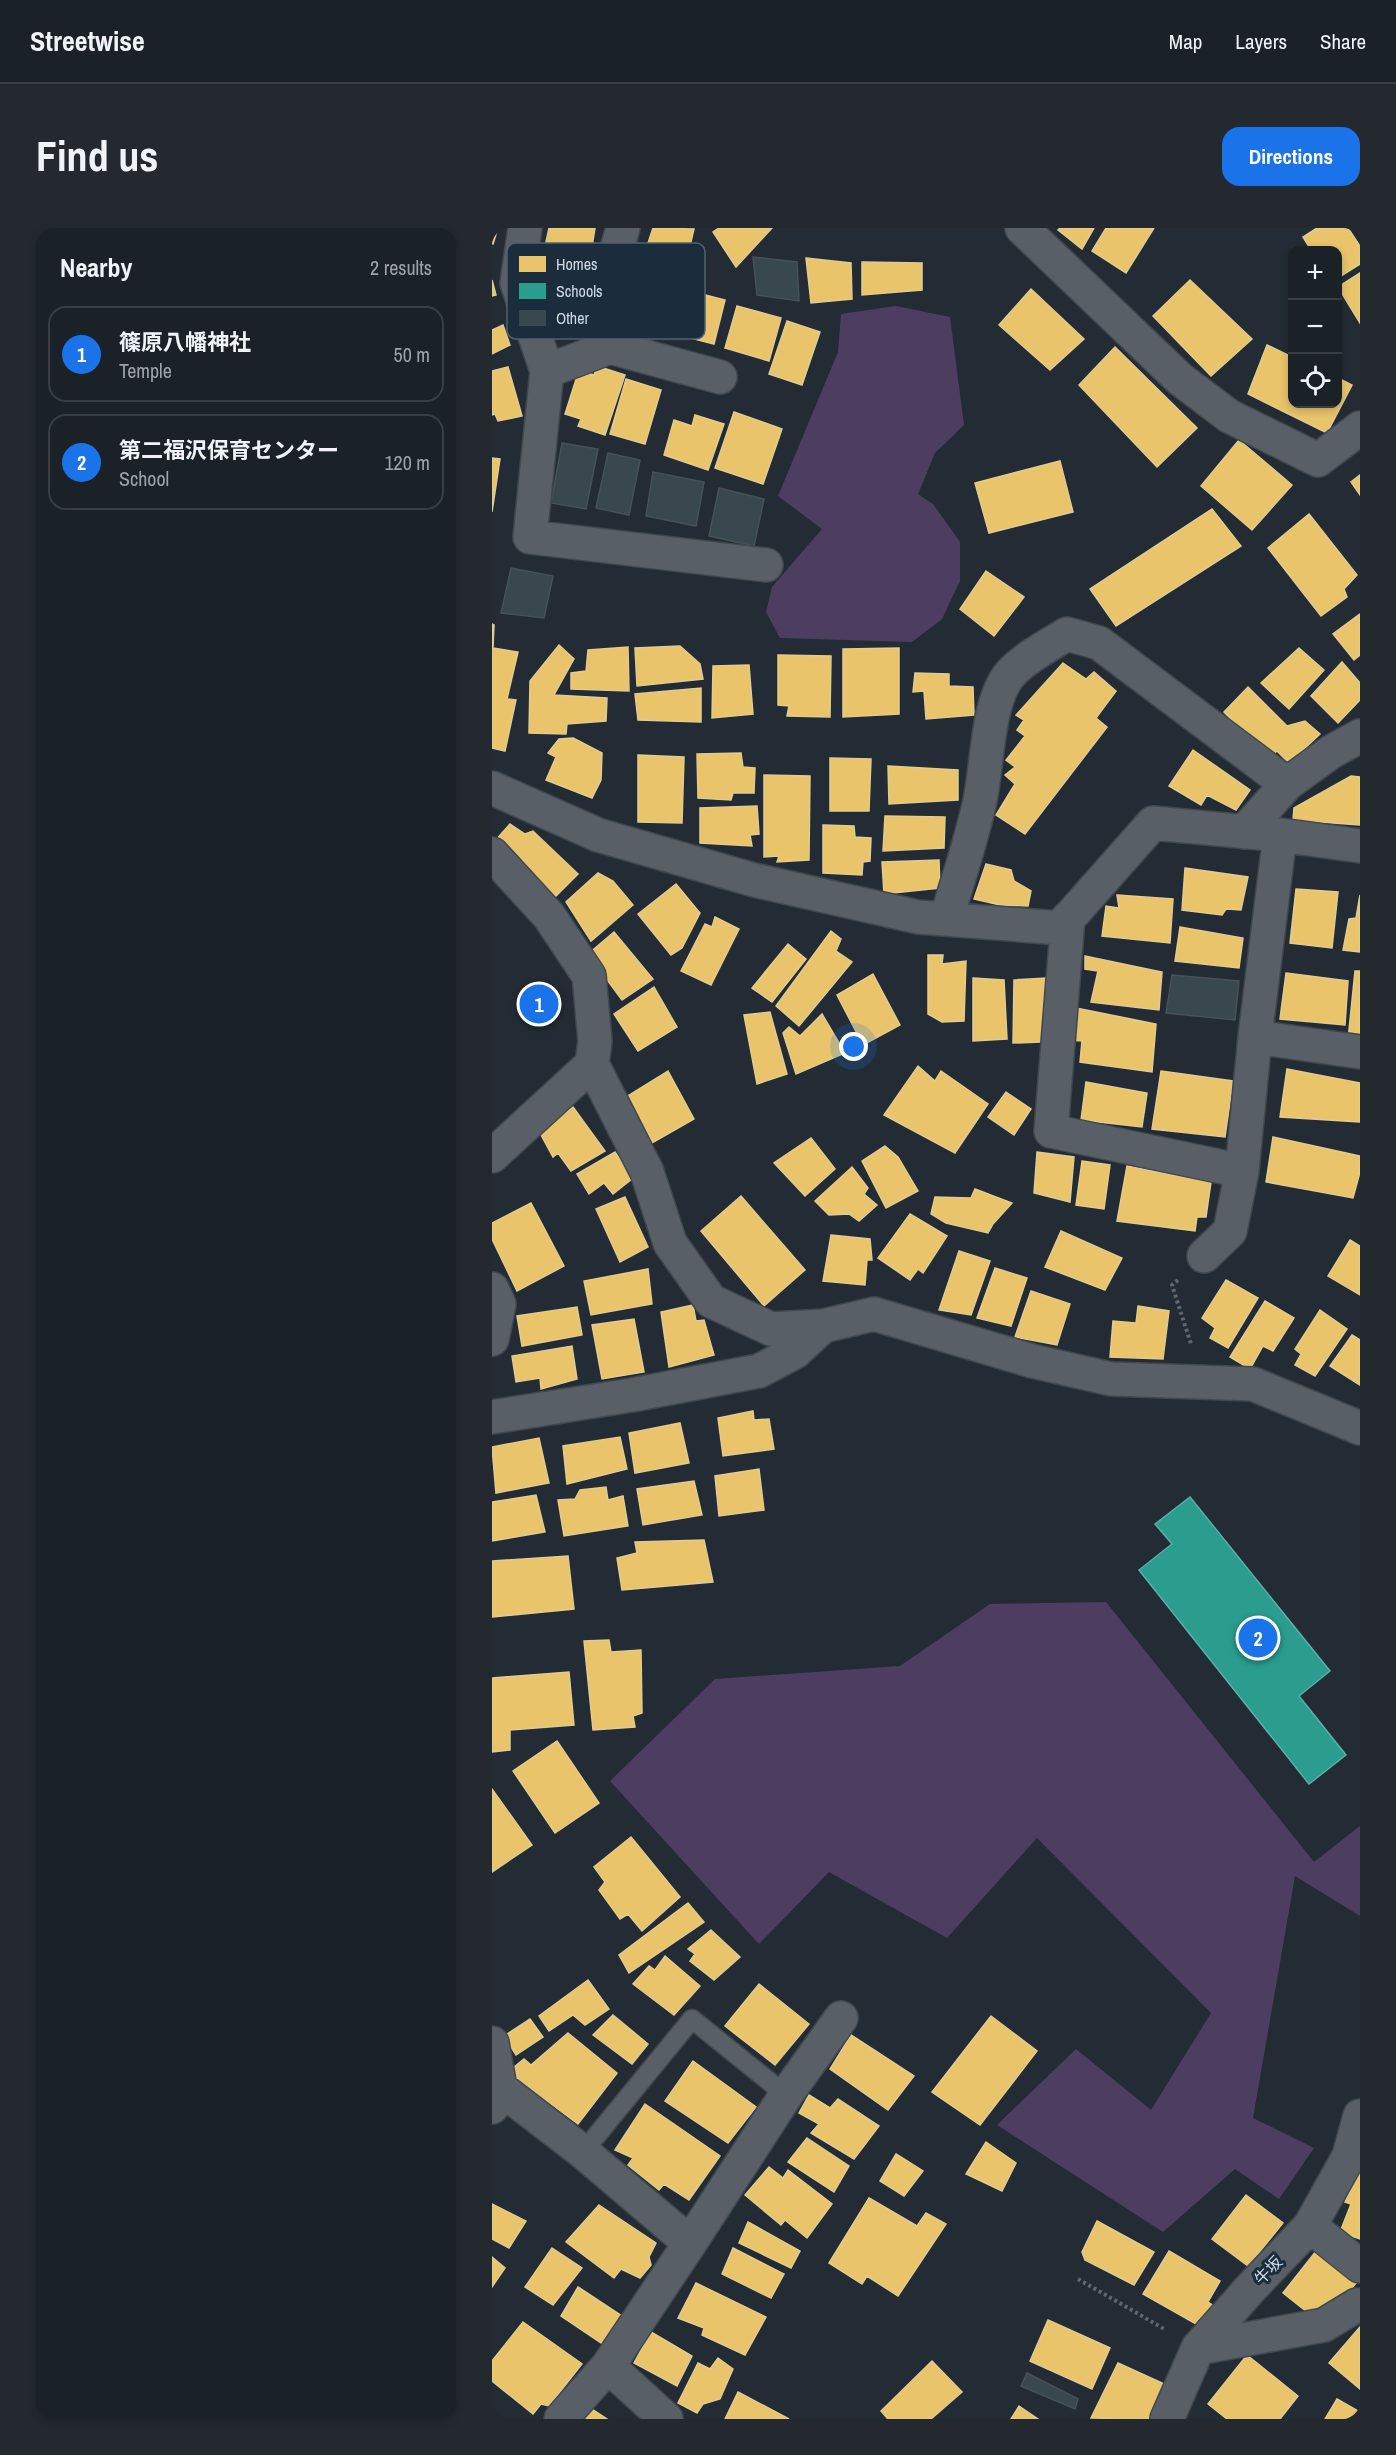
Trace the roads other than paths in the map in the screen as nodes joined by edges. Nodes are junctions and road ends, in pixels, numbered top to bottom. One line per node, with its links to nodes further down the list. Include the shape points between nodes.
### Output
1 (525, 228): 4 (street)
2 (623, 228): 5 (street)
3 (1022, 228): 11 (street, via 1180,379 1228,416 1318,460)
4 (523, 243)
5 (619, 243)
6 (536, 339): 9 (street)
7 (608, 339): 8 (street)
8 (609, 347): 9 (street); 10 (street)
9 (547, 371): 12 (street, via 530,537)
10 (720, 377)
11 (1360, 428)
12 (766, 565)
13 (1360, 736): 14 (street)
14 (1287, 784): 16 (street); 21 (street, via 1099,644 1067,634 1011,673 996,698 980,802)
15 (492, 788): 21 (street, via 598,835 754,879 918,917)
16 (1244, 832): 17 (street); 20 (street, via 1153,823)
17 (1280, 835): 18 (street); 22 (street)
18 (1360, 846)
19 (492, 854): 24 (street, via 549,915 589,976 595,1041)
20 (1068, 918): 21 (street, via 1060,928); 26 (street, via 1050,1131)
21 (946, 919)
22 (1255, 1037): 23 (street); 26 (street)
23 (1360, 1052)
24 (592, 1064): 25 (street); 29 (street, via 647,1172 670,1244 711,1301 771,1329)
25 (492, 1156)
26 (1242, 1172): 27 (street, via 1230,1231)
27 (1203, 1257)
28 (492, 1289): 30 (street, via 499,1304)
29 (823, 1326): 31 (street, via 795,1352 759,1371); 32 (street, via 874,1314 1032,1361 1111,1379 1253,1384)
30 (492, 1339)
31 (492, 1417)
32 (1360, 1428)
33 (841, 2018): 35 (street)
34 (492, 2043): 36 (street)
35 (786, 2095): 38 (lane, via 692,2019); 40 (street)
36 (496, 2098): 38 (street)
37 (1360, 2116): 39 (street, 牛坂, via 1349,2156)
38 (584, 2152): 40 (street)
39 (1310, 2226): 41 (street); 43 (street, 牛坂)
40 (690, 2243): 44 (street)
41 (1360, 2266)
42 (1359, 2304): 43 (street, via 1324,2325)
43 (1198, 2348): 47 (street, 牛坂)
44 (608, 2366): 45 (street); 46 (street)
45 (561, 2419)
46 (666, 2419)
47 (1167, 2419)

